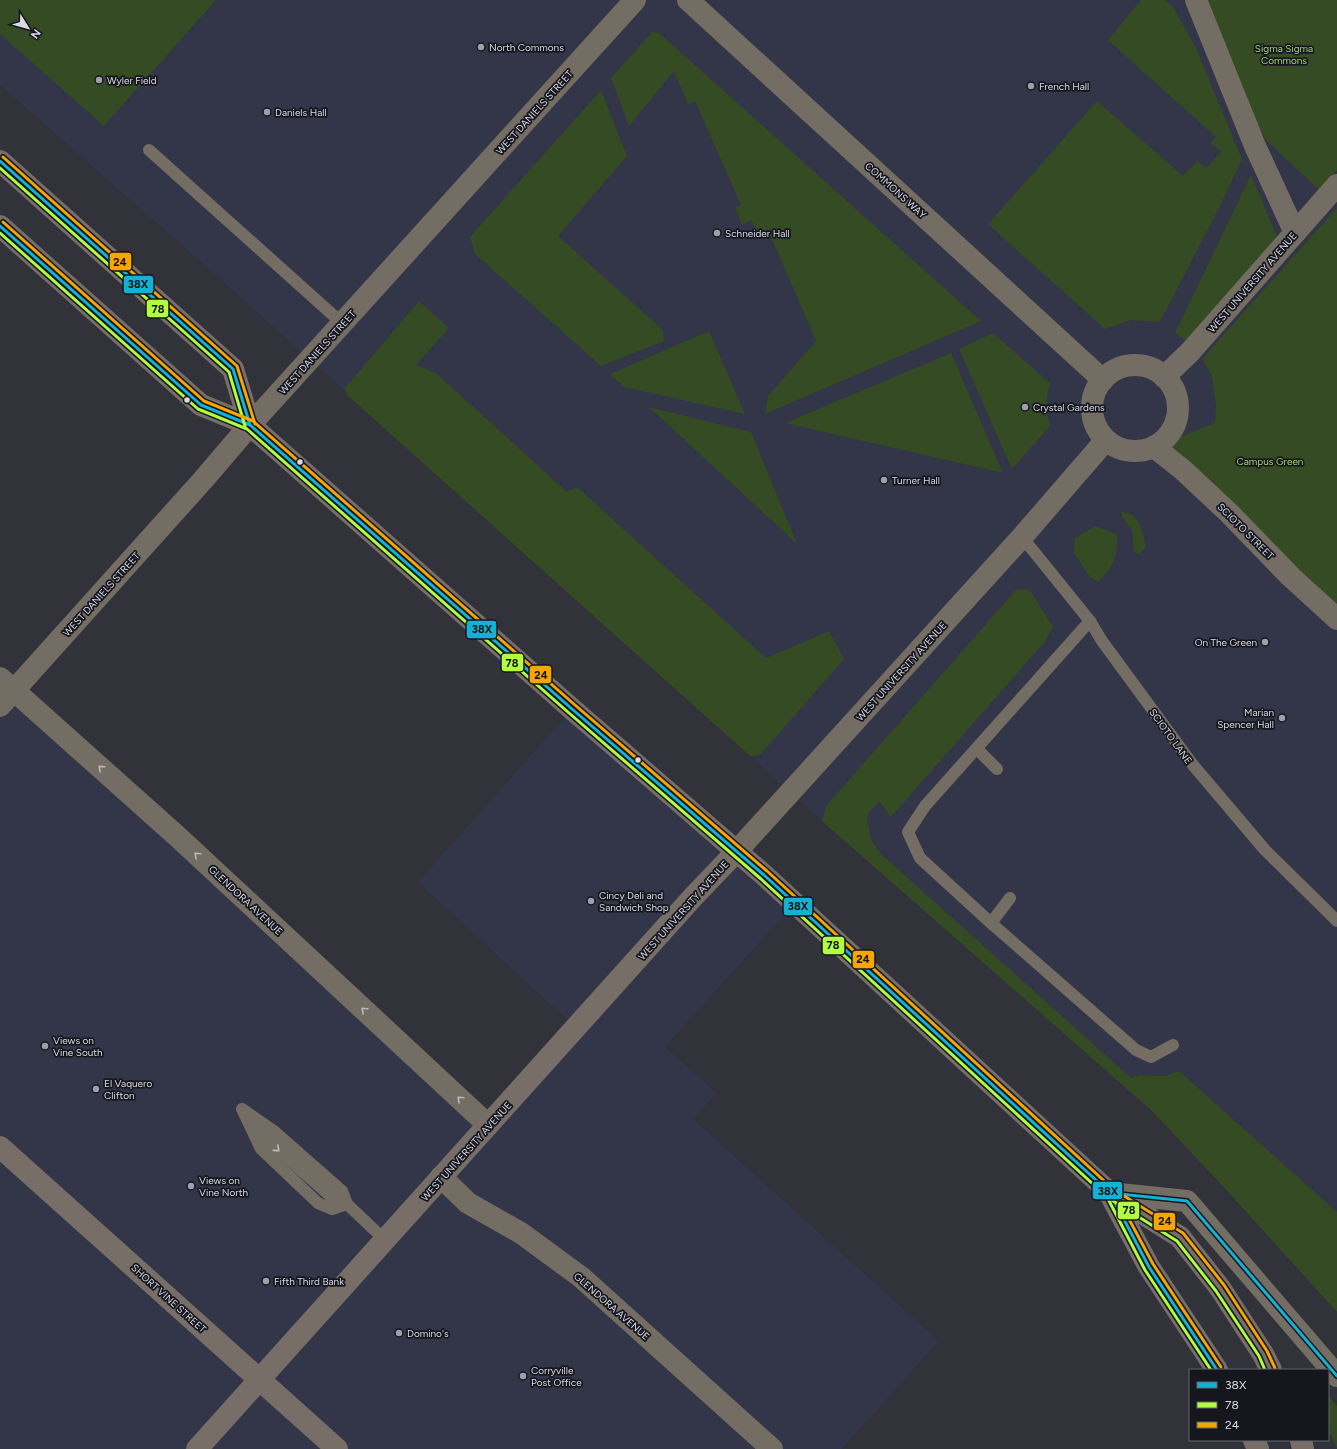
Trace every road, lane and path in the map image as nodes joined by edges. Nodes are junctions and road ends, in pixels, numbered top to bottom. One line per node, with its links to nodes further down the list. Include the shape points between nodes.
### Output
1 (635, 0): 9 (street, WEST DANIELS STREET)
2 (688, 0): 11 (street, COMMONS WAY)
3 (1196, 0): 8 (street, via 1255,146)
4 (149, 150): 9 (lane)
5 (0, 161): 12 (main road, via 233,369)
6 (1337, 185): 8 (street, WEST UNIVERSITY AVENUE)
7 (0, 226): 12 (main road, via 201,405)
8 (1295, 233): 10 (street, WEST UNIVERSITY AVENUE, via 1190,352)
9 (343, 324): 12 (street, WEST DANIELS STREET)
10 (1164, 377): 11 (street, via 1151,368 1138,365 1112,372); 14 (street, via 1172,385 1179,411 1171,433)
11 (1103, 380): 13 (street, via 1095,393 1092,406 1094,420)
12 (250, 425): 18 (street, WEST DANIELS STREET, via 203,480); 21 (main road)
13 (1106, 441): 14 (street, via 1127,451 1141,451); 15 (street, WEST UNIVERSITY AVENUE)
14 (1154, 447): 16 (street, SCIOTO STREET, via 1183,470)
15 (1022, 537): 17 (lane, SCIOTO LANE); 21 (street, WEST UNIVERSITY AVENUE)
16 (1337, 619)
17 (1090, 621): 19 (lane); 23 (lane, SCIOTO LANE, via 1193,766 1265,850)
18 (5, 692): 26 (street, GLENDORA AVENUE, one-way to 18, via 184,842)
19 (977, 749): 20 (lane); 24 (lane, via 925,806 908,832 920,858)
20 (997, 769)
21 (736, 852): 26 (main road, WEST UNIVERSITY AVENUE); 29 (main road)
22 (1010, 898): 24 (lane)
23 (1337, 922)
24 (992, 923): 25 (lane, via 1136,1050 1151,1057)
25 (1173, 1045)
26 (488, 1125): 28 (main road, WEST UNIVERSITY AVENUE)
27 (0, 1147): 35 (main road, SHORT VINE STREET)
28 (441, 1178): 31 (main road, WEST UNIVERSITY AVENUE); 38 (street, GLENDORA AVENUE, via 468,1203 521,1233 581,1277)
29 (1110, 1193): 32 (main road, via 1149,1267); 33 (main road, via 1180,1237 1220,1288); 34 (street, via 1187,1201)
30 (347, 1204): 30 (lane, one-way to 30, via 342,1191 275,1132 242,1109 261,1149 318,1203 332,1209); 31 (lane)
31 (385, 1240): 35 (main road, WEST UNIVERSITY AVENUE)
32 (1216, 1369)
33 (1270, 1369)
34 (1337, 1376)
35 (260, 1380): 36 (main road, WEST UNIVERSITY AVENUE); 37 (main road, SHORT VINE STREET)
36 (197, 1449)
37 (337, 1449)
38 (772, 1449)

